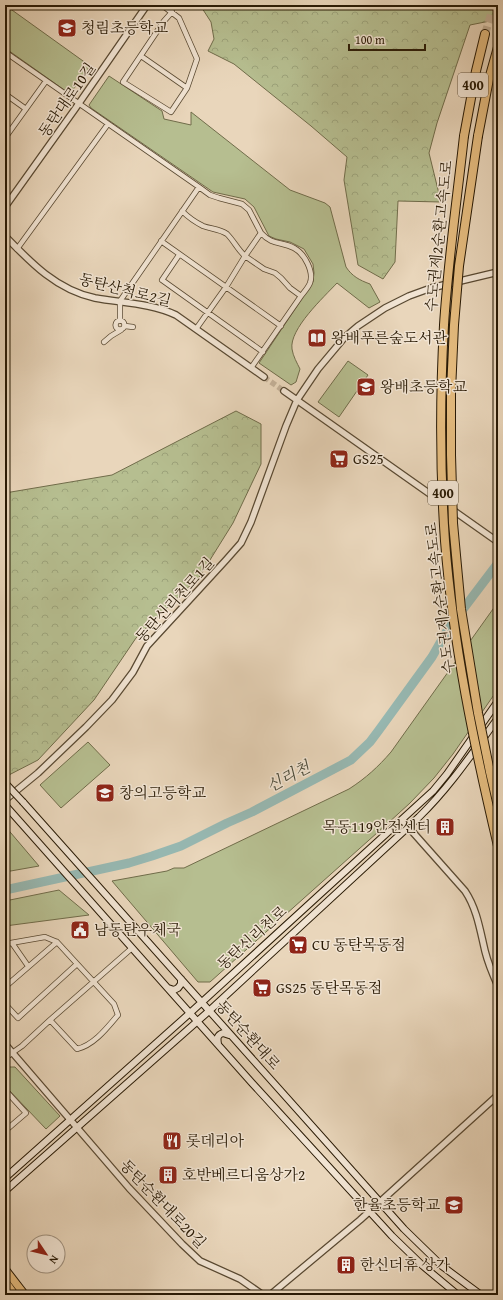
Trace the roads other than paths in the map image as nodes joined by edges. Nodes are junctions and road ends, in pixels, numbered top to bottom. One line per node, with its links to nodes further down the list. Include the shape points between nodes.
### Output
1 (147, 5): 11 (street, 동탄대로10길)
2 (162, 5): 3 (street)
3 (172, 12): 7 (street); 9 (street, via 179,18 198,59)
4 (485, 34): 57 (highway, 수도권제2순환고속도로 / 400, bridge, via 464,136 449,265 444,325 442,459 445,541 454,616 469,717)
5 (498, 47): 53 (highway, 수도권제2순환고속도로 / 400, bridge, via 478,136 459,266 451,407 453,522 461,609 478,713)
6 (5, 52): 8 (street)
7 (141, 56): 9 (street); 9 (street, via 123,82 171,112)
8 (46, 81): 11 (street); 12 (street)
9 (188, 88)
10 (5, 94): 12 (street)
11 (76, 102): 13 (street); 16 (street, 동탄대로10길)
12 (26, 109): 14 (street)
13 (108, 124): 15 (street); 21 (street)
14 (5, 138)
15 (199, 187): 17 (street); 18 (street, via 210,195 242,204 249,210)
16 (5, 207)
17 (182, 211): 20 (street); 23 (street, via 202,226 227,234)
18 (261, 233): 23 (street); 26 (street, via 271,242 294,248 301,253 311,274 310,282)
19 (5, 236): 21 (street, 동탄산척로2길)
20 (161, 241): 22 (street); 27 (street)
21 (17, 249): 27 (street, 동탄산척로2길, via 45,275 66,288 94,298)
22 (179, 255): 25 (street); 28 (street, via 162,280)
23 (245, 256): 25 (street); 26 (street, via 281,278)
24 (498, 272): 42 (street, 동탄신리천로1길, via 430,288 385,308 344,338)
25 (226, 287): 28 (street); 31 (street)
26 (301, 296): 31 (street)
27 (120, 301): 29 (street); 34 (street, 동탄산척로2길, via 169,312)
28 (208, 313): 34 (street); 38 (street)
29 (120, 320): 30 (street); 32 (street, via 116,322)
30 (125, 326): 33 (street); 35 (street)
31 (281, 326): 38 (street)
32 (116, 327): 35 (street); 36 (street)
33 (133, 327)
34 (196, 329): 39 (street, 동탄산척로2길)
35 (121, 330): 36 (street)
36 (111, 336): 37 (street)
37 (104, 342)
38 (263, 352): 39 (street)
39 (251, 368): 40 (street, 동탄산척로2길)
40 (264, 377)
41 (284, 391): 42 (street)
42 (297, 400): 45 (street); 50 (street, 동탄신리천로1길, via 241,543 147,646 133,672 112,700 38,773)
43 (498, 422): 44 (street)
44 (498, 428)
45 (498, 542)
46 (498, 701): 49 (main road, 동탄신리천로, via 447,774)
47 (498, 718): 52 (main road, 동탄신리천로, via 459,773)
48 (6, 783): 66 (main road, 동탄순환대로, bridge)
49 (426, 797): 52 (main road, via 425,805); 54 (main road, 동탄신리천로)
50 (5, 800)
51 (5, 805): 62 (main road, 동탄순환대로)
52 (432, 805): 55 (main road, 동탄신리천로)
53 (498, 806)
54 (402, 820): 55 (street); 56 (main road, 동탄신리천로)
55 (408, 827): 58 (main road, 동탄신리천로); 70 (street, via 470,899)
56 (379, 840): 58 (main road, via 387,841); 65 (main road, 동탄신리천로)
57 (498, 846)
58 (385, 849): 68 (main road, 동탄신리천로)
59 (56, 942): 60 (street, via 46,937); 63 (street); 64 (street)
60 (12, 943): 61 (street); 64 (street)
61 (5, 944)
62 (132, 948): 67 (street); 71 (main road, 동탄순환대로)
63 (77, 964): 67 (street); 73 (street, via 18,1018)
64 (28, 966): 69 (street)
65 (230, 976): 68 (main road, via 230,984); 72 (main road, 동탄신리천로)
66 (181, 979): 71 (main road, via 178,988); 72 (main road, 동탄순환대로)
67 (93, 982): 76 (street); 76 (street, via 114,1004 118,1015 107,1028 85,1047 77,1049)
68 (238, 985): 74 (main road, 동탄신리천로)
69 (5, 986)
70 (498, 986)
71 (168, 988): 75 (main road, 동탄순환대로)
72 (201, 1002): 74 (main road, 동탄순환대로); 75 (main road, 동탄신리천로)
73 (5, 1004)
74 (210, 1011): 77 (main road, 동탄신리천로); 78 (main road, 동탄순환대로)
75 (190, 1013): 77 (main road, 동탄순환대로); 79 (main road, 동탄신리천로)
76 (50, 1020): 83 (street)
77 (198, 1022): 81 (main road, 동탄순환대로); 82 (main road, 동탄신리천로)
78 (231, 1035): 81 (main road, via 219,1034); 92 (main road, 동탄순환대로)
79 (164, 1036): 82 (main road, via 172,1036 174,1039); 87 (main road, 동탄신리천로)
80 (5, 1044): 83 (street)
81 (218, 1044): 93 (main road, 동탄순환대로)
82 (171, 1045): 88 (main road, 동탄신리천로)
83 (12, 1052): 84 (street); 87 (street)
84 (5, 1058)
85 (5, 1092): 89 (street, via 26,1113)
86 (498, 1095): 92 (street)
87 (70, 1120): 88 (street); 90 (main road, 동탄신리천로)
88 (77, 1128): 91 (main road, 동탄신리천로); 98 (street, 동탄순환대로20길, via 129,1188 200,1261 240,1278)
89 (5, 1131)
90 (5, 1178)
91 (5, 1192)
92 (380, 1202): 93 (street); 101 (main road, 동탄순환대로, via 431,1256)
93 (370, 1211): 99 (street); 100 (main road, 동탄순환대로, via 422,1266)
94 (5, 1269): 97 (highway)
95 (5, 1281): 96 (highway)
96 (15, 1295)
97 (25, 1295)
98 (263, 1295)
99 (270, 1295)
100 (458, 1295)
101 (481, 1295)

